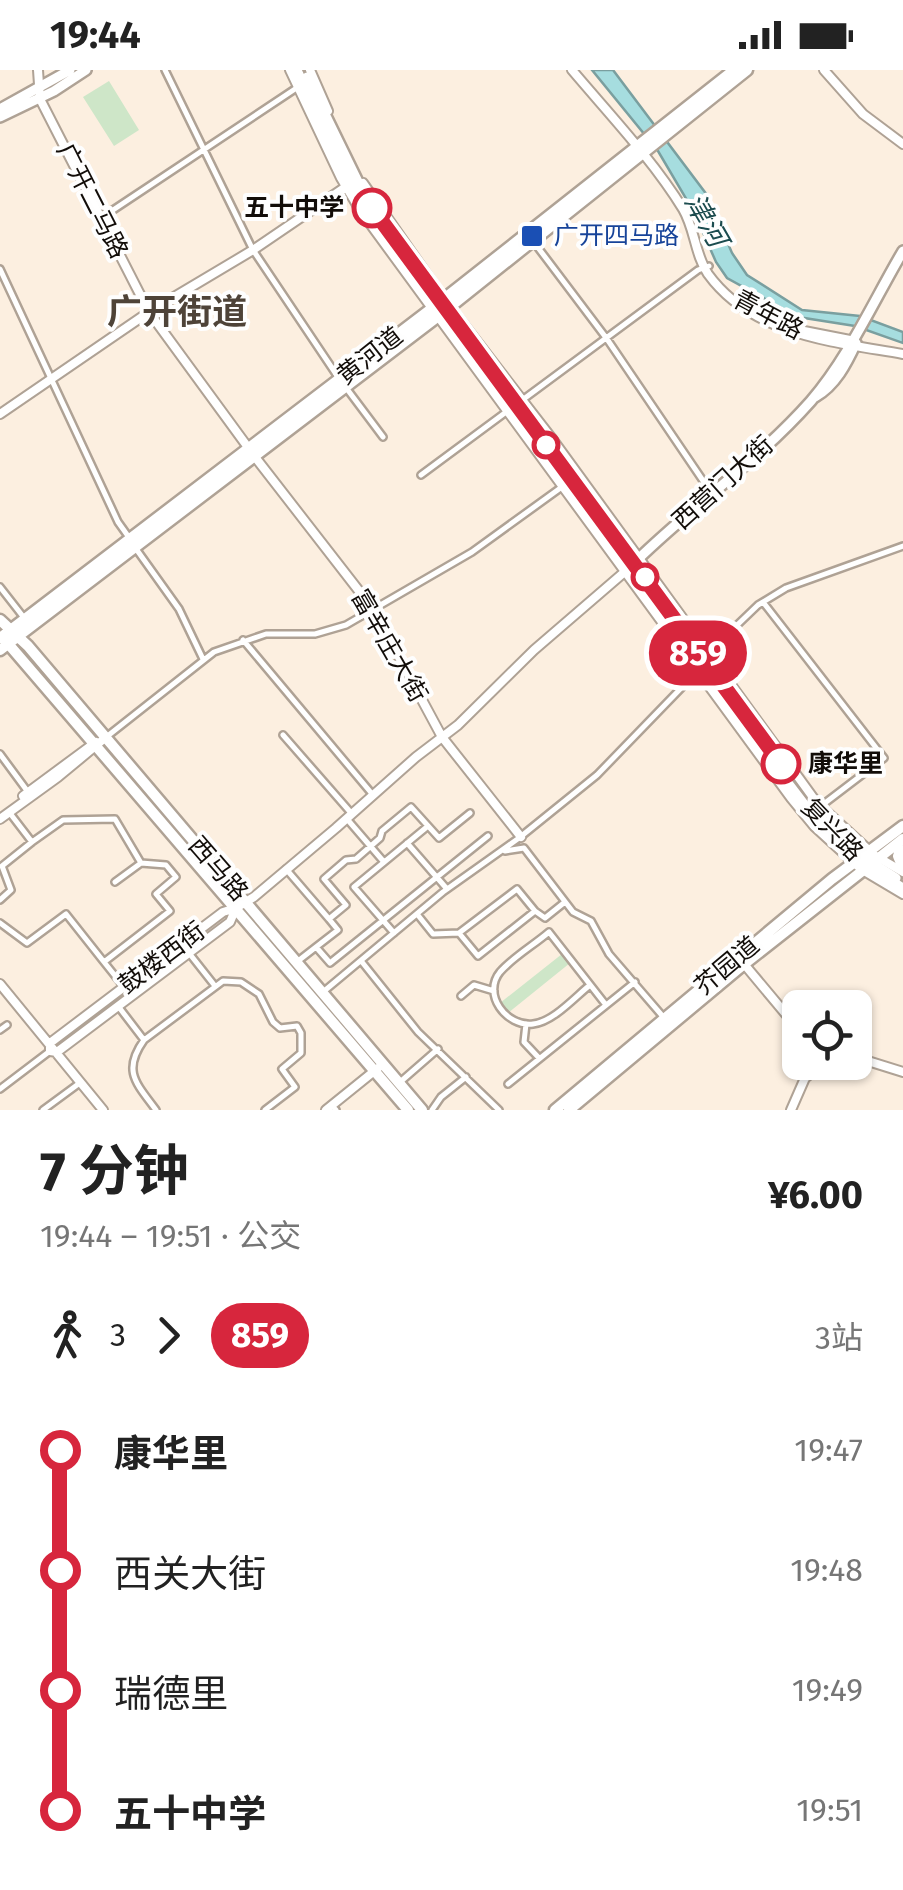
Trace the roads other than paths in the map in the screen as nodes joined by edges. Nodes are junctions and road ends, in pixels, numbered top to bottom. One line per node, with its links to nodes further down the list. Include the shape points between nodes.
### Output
1 (38, 70): 11 (street)
2 (70, 70): 11 (main road)
3 (86, 70): 11 (main road)
4 (165, 70): 17 (street)
5 (300, 70): 10 (street); 18 (main road)
6 (575, 70): 16 (street, 青年路)
7 (734, 70): 14 (main road, 黄河道)
8 (747, 70): 14 (main road, 黄河道)
9 (824, 70): 15 (street, via 863,114)
10 (298, 87): 17 (street); 18 (street)
11 (40, 94): 12 (main road); 13 (main road); 19 (street, 广开二马路)
12 (0, 109)
13 (0, 117)
14 (663, 131): 16 (main road, 黄河道)
15 (903, 144)
16 (643, 147): 20 (main road, 黄河道); 23 (street, 青年路, via 684,211); 25 (main road, 黄河道)
17 (204, 149): 19 (street); 21 (street)
18 (353, 183): 21 (street); 25 (main road)
19 (101, 218): 26 (street, 广开二马路)
20 (533, 241): 25 (main road, 黄河道); 27 (street)
21 (253, 250): 26 (street); 31 (street)
22 (903, 254): 28 (main road, 西营门大街)
23 (706, 267): 27 (street); 28 (street, 青年路, via 753,307 804,331)
24 (0, 269): 30 (street)
25 (440, 308): 31 (main road, 黄河道); 32 (main road)
26 (149, 312): 30 (street); 35 (street, 广开二马路)
27 (607, 339): 32 (street); 38 (street)
28 (854, 341): 29 (street, 青年路); 38 (main road, 西营门大街, via 813,398)
29 (903, 352)
30 (54, 380): 33 (street); 39 (street)
31 (342, 383): 34 (street); 35 (main road, 黄河道)
32 (514, 407): 36 (street); 37 (main road)
33 (0, 414)
34 (383, 437)
35 (252, 453): 39 (main road, 黄河道); 44 (street, 富辛庄大街)
36 (421, 474)
37 (570, 481): 41 (main road); 44 (street, via 472,552)
38 (712, 494): 41 (main road, 西营门大街)
39 (134, 544): 45 (main road, 黄河道); 47 (main road, 黄河道); 49 (street, via 179,609)
40 (903, 546): 43 (street)
41 (633, 564): 50 (street); 50 (street); 50 (main road, 复兴路); 52 (street)
42 (0, 587): 45 (street)
43 (763, 602): 50 (street); 57 (street, via 884,758)
44 (374, 609): 48 (street, via 332,631); 52 (street, 富辛庄大街)
45 (25, 619): 47 (main road, 黄河道)
46 (0, 620): 47 (main road, 西马路)
47 (6, 638): 53 (main road, 西马路)
48 (242, 639): 49 (street); 56 (street)
49 (203, 659): 53 (street)
50 (701, 661): 57 (street); 58 (main road, 复兴路); 63 (street, via 741,733); 66 (street, via 597,774); 72 (main road, 复兴路)
51 (283, 734): 61 (street)
52 (442, 737): 56 (street); 66 (street, 富辛庄大街)
53 (99, 742): 55 (street); 60 (street); 83 (main road, 西马路)
54 (0, 754): 55 (street)
55 (28, 792): 60 (street)
56 (373, 795): 61 (street)
57 (820, 806): 72 (street)
58 (808, 808): 63 (main road); 72 (main road, 复兴路)
59 (470, 812): 62 (street, via 439,838)
60 (3, 815): 68 (street)
61 (349, 816): 70 (street); 75 (street)
62 (428, 826): 69 (street); 70 (street, via 411,808)
63 (814, 826): 72 (street)
64 (903, 826): 72 (main road, 芥园道)
65 (488, 836): 77 (street)
66 (521, 836): 71 (street)
67 (903, 841): 72 (main road, 芥园道); 76 (main road)
68 (32, 842): 74 (street, via 62,820 115,819); 81 (street, via 2,866 11,890)
69 (407, 843): 73 (street); 77 (street)
70 (371, 846): 73 (street); 86 (street, via 324,879 346,905)
71 (500, 852): 80 (street); 82 (street, via 524,848)
72 (864, 860): 76 (street); 79 (main road, 复兴路); 96 (main road, 芥园道); 108 (main road, 芥园道)
73 (384, 862): 87 (street, via 354,887)
74 (141, 863): 78 (street); 94 (street, via 166,865 176,877 156,894 170,911)
75 (286, 870): 83 (street); 86 (street)
76 (903, 870)
77 (436, 877): 80 (street); 87 (street)
78 (116, 882)
79 (903, 888)
80 (447, 889): 85 (street)
81 (0, 900)
82 (565, 902): 84 (street, via 545,918); 97 (street, via 591,920)
83 (241, 905): 92 (street, 鼓楼西街, via 230,922); 95 (main road, 西马路); 101 (street, 鼓楼西街, via 222,912); 117 (main road, 西马路)
84 (534, 911): 90 (street, via 478,956); 90 (street, via 517,889)
85 (417, 914): 89 (street); 90 (street, via 433,934)
86 (329, 919): 91 (street, via 338,930)
87 (383, 920): 89 (street); 91 (street, via 330,963)
88 (0, 923): 94 (street, via 27,943 66,914)
89 (394, 933): 93 (street)
90 (460, 934)
91 (316, 947): 95 (street)
92 (188, 953): 99 (street); 106 (street, 鼓楼西街)
93 (361, 961): 103 (street); 114 (street)
94 (104, 962): 101 (street)
95 (297, 962): 103 (main road, 西马路)
96 (744, 964): 107 (street); 108 (main road, 芥园道)
97 (635, 982): 105 (street); 108 (street)
98 (590, 985): 102 (street, via 549,932 500,972); 105 (street); 109 (street, via 547,1019)
99 (215, 986): 112 (street); 128 (street, via 241,982 258,994 272,1022 297,1026 301,1033 300,1053 282,1069 295,1087)
100 (0, 987): 113 (street)
101 (124, 987): 113 (street, 鼓楼西街)
102 (494, 991): 104 (street, via 474,985); 109 (street, via 505,1014)
103 (323, 992): 117 (main road, 西马路)
104 (460, 996)
105 (606, 1005): 115 (street)
106 (118, 1006): 112 (street); 113 (street, 鼓楼西街)
107 (782, 1009)
108 (667, 1022): 135 (main road, 芥园道); 136 (main road, 芥园道)
109 (526, 1024): 115 (street, via 524,1042)
110 (7, 1025): 111 (street)
111 (0, 1030)
112 (144, 1040): 127 (street, via 133,1056 133,1078)
113 (52, 1049): 123 (street); 124 (street, 鼓楼西街); 126 (street)
114 (438, 1049): 119 (street); 121 (street)
115 (538, 1058): 122 (street)
116 (872, 1060): 118 (street)
117 (380, 1070): 121 (main road, 西马路); 129 (street); 130 (street); 131 (main road, 西马路)
118 (903, 1072)
119 (466, 1077): 133 (street); 134 (street)
120 (805, 1080): 137 (street)
121 (399, 1083): 132 (main road, 西马路)
122 (508, 1084)
123 (76, 1085): 125 (street); 126 (street)
124 (0, 1089)
125 (43, 1110)
126 (100, 1110)
127 (156, 1110)
128 (265, 1110)
129 (326, 1110)
130 (335, 1110)
131 (408, 1110)
132 (422, 1110)
133 (432, 1110)
134 (498, 1110)
135 (555, 1110)
136 (569, 1110)
137 (791, 1110)

